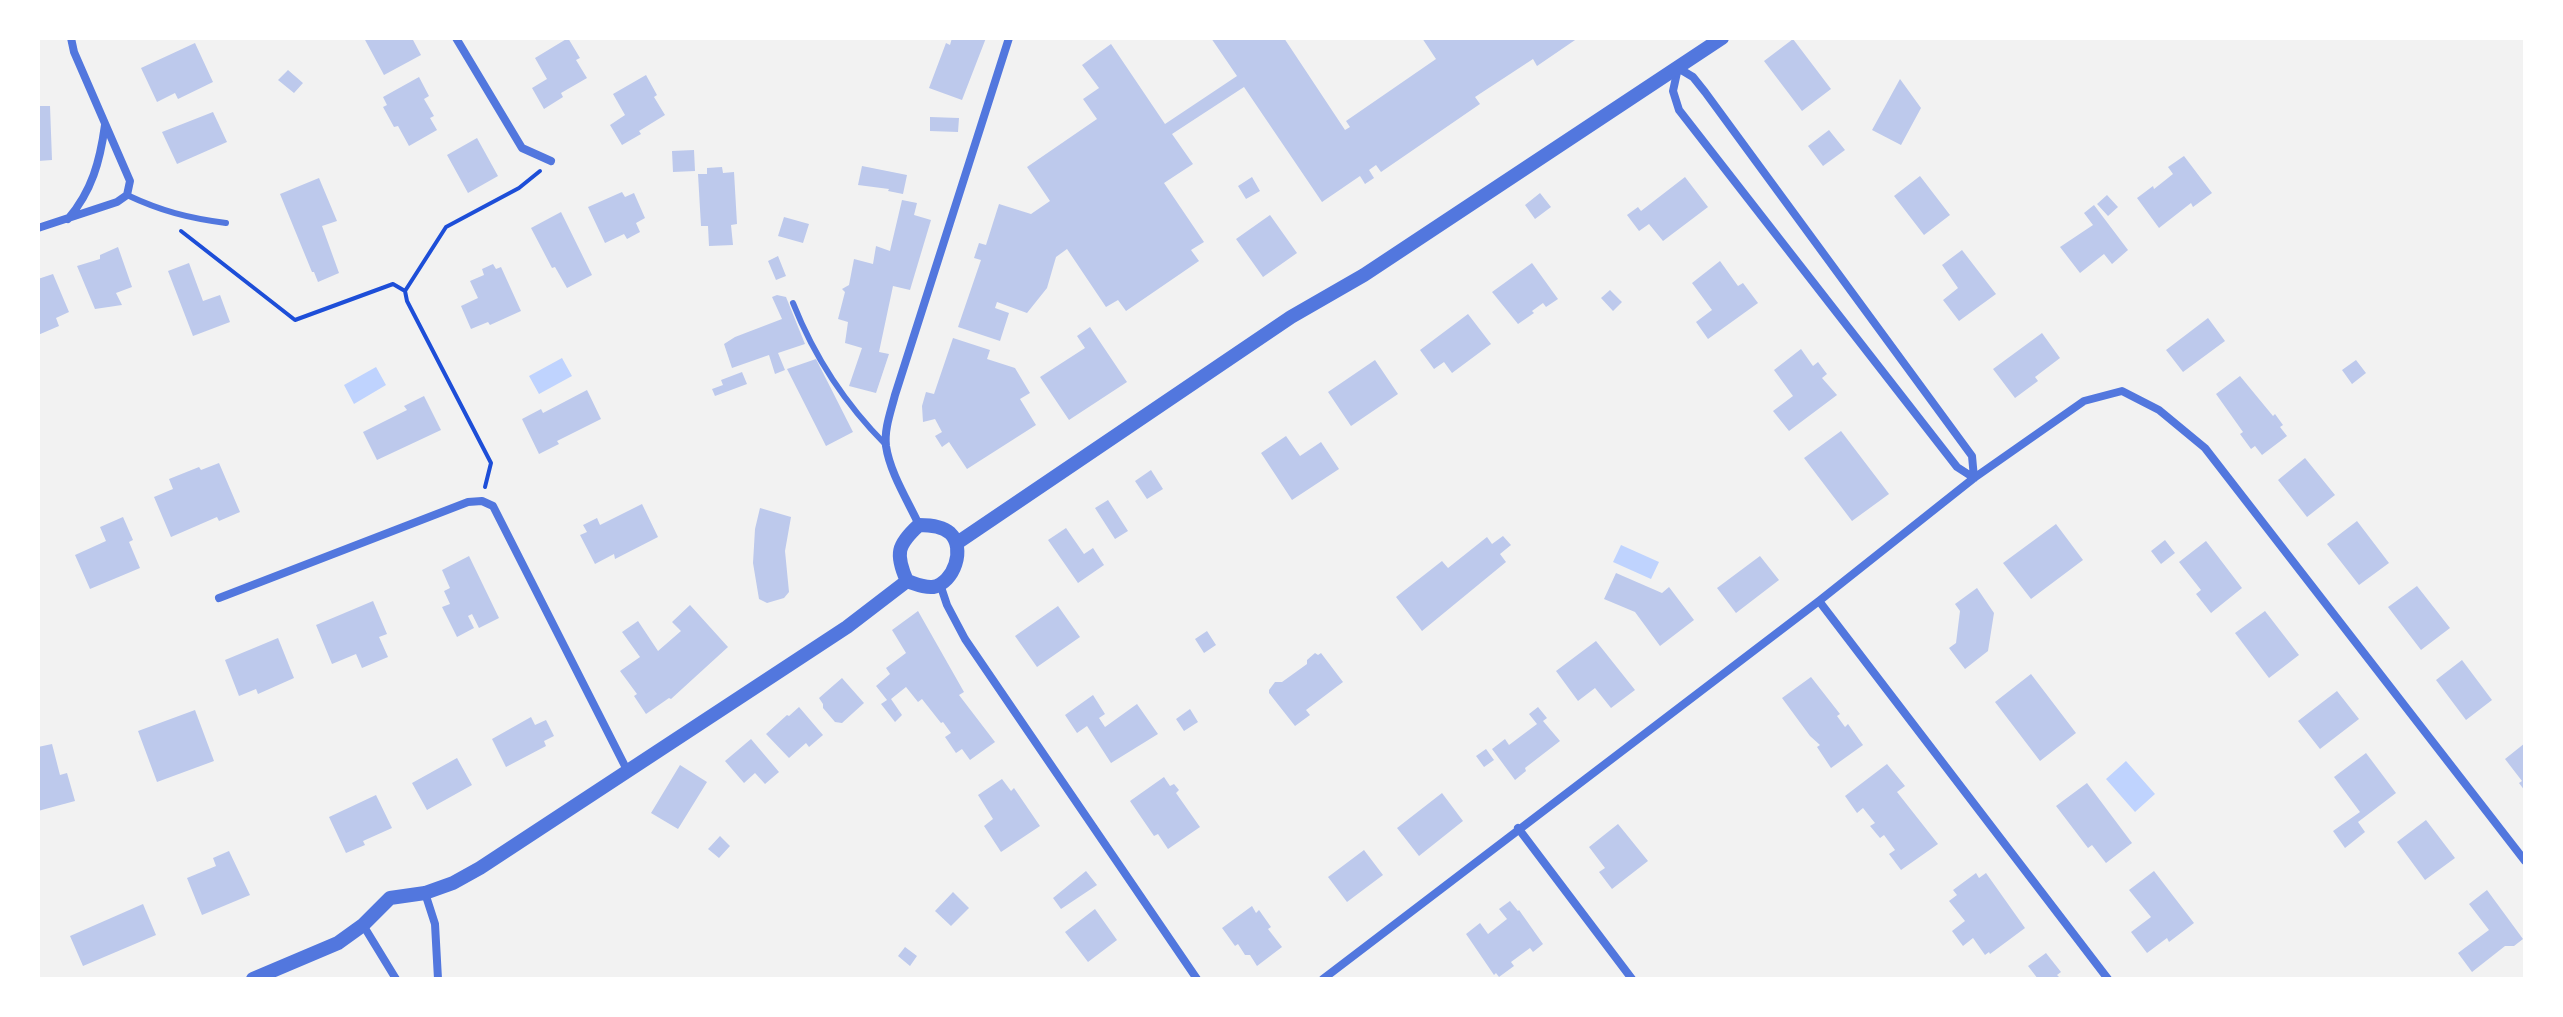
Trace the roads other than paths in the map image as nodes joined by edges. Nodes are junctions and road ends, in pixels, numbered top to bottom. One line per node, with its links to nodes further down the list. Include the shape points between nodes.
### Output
1 (71, 38): 6 (street)
2 (456, 38): 7 (street, via 522,148)
3 (1009, 38): 13 (street, via 895,395)
4 (1722, 38): 5 (street)
5 (1678, 68): 14 (street, via 1705,92 1972,456); 14 (street, via 1673,91 1679,110 1957,467); 16 (street, via 1364,275 1291,317)
6 (105, 125): 8 (street, via 130,181); 9 (street, via 94,176)
7 (551, 161)
8 (127, 195): 9 (street); 10 (lane, via 159,210)
9 (68, 219): 11 (street)
10 (226, 223)
11 (38, 228)
12 (793, 303): 13 (lane, via 843,396)
13 (886, 445): 15 (street)
14 (1974, 478): 20 (street); 23 (street, via 2084,401 2122,391 2159,410 2205,448)
15 (919, 525): 16 (street, via 949,532); 17 (street, via 900,547)
16 (957, 543): 18 (street, via 957,558)
17 (907, 581): 18 (street); 21 (street, via 847,627)
18 (940, 584): 29 (street, via 965,639)
19 (219, 598): 21 (street, via 482,501 493,506)
20 (1819, 601): 22 (street); 32 (street)
21 (627, 770): 24 (street, via 480,868)
22 (1518, 828): 30 (street); 31 (street)
23 (2525, 861)
24 (425, 893): 25 (street, via 390,898); 28 (street, via 435,924)
25 (363, 925): 26 (street, via 338,943); 27 (street)
26 (253, 979)
27 (396, 979)
28 (438, 979)
29 (1197, 979)
30 (1323, 979)
31 (1632, 979)
32 (2108, 979)

